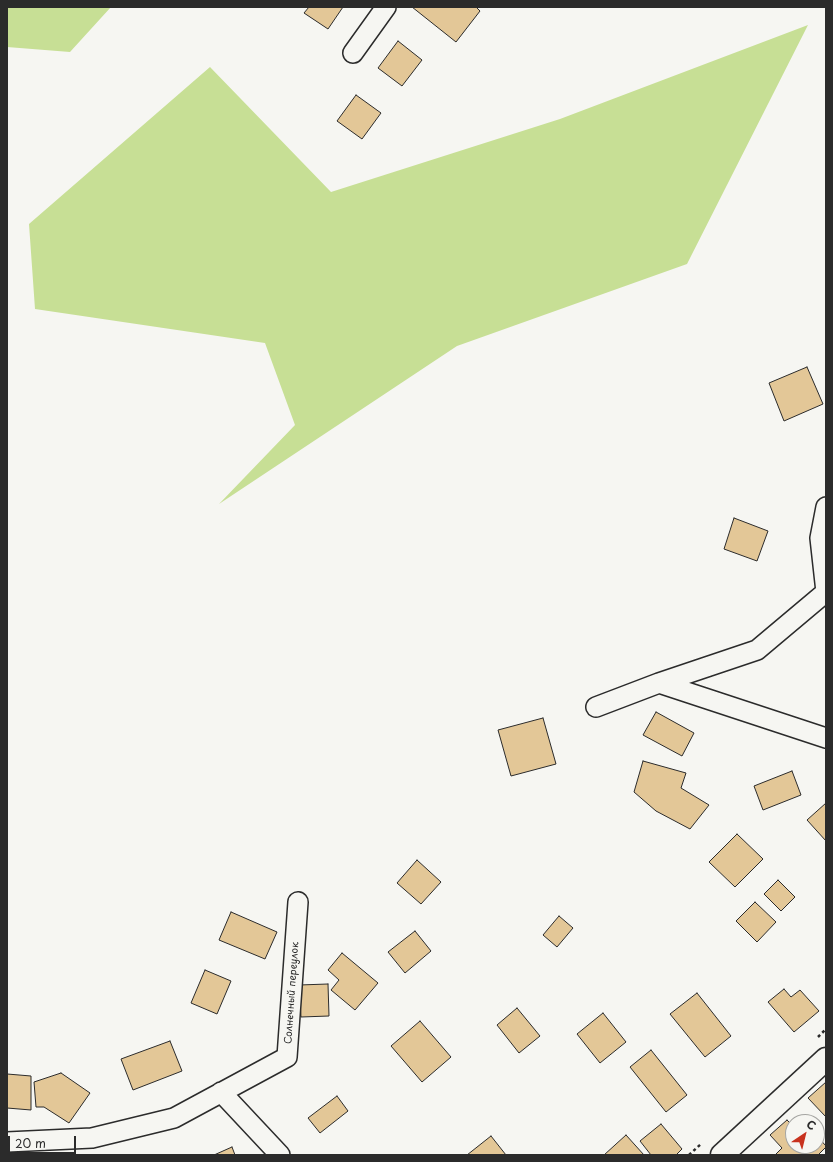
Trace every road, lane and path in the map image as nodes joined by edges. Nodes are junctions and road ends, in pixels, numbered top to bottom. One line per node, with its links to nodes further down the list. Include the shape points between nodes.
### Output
1 (386, 7): 2 (street)
2 (353, 53)
3 (826, 507): 4 (street, via 820,538)
4 (826, 592): 5 (street, via 757,650)
5 (659, 682): 6 (street); 7 (street)
6 (596, 706)
7 (826, 738)
8 (298, 902): 10 (street, Солнечный переулок, via 288,1057)
9 (825, 1061): 13 (street)
10 (221, 1092): 11 (street, Солнечный переулок, via 174,1118 92,1138); 12 (street)
11 (7, 1142)
12 (280, 1155)
13 (722, 1155)

